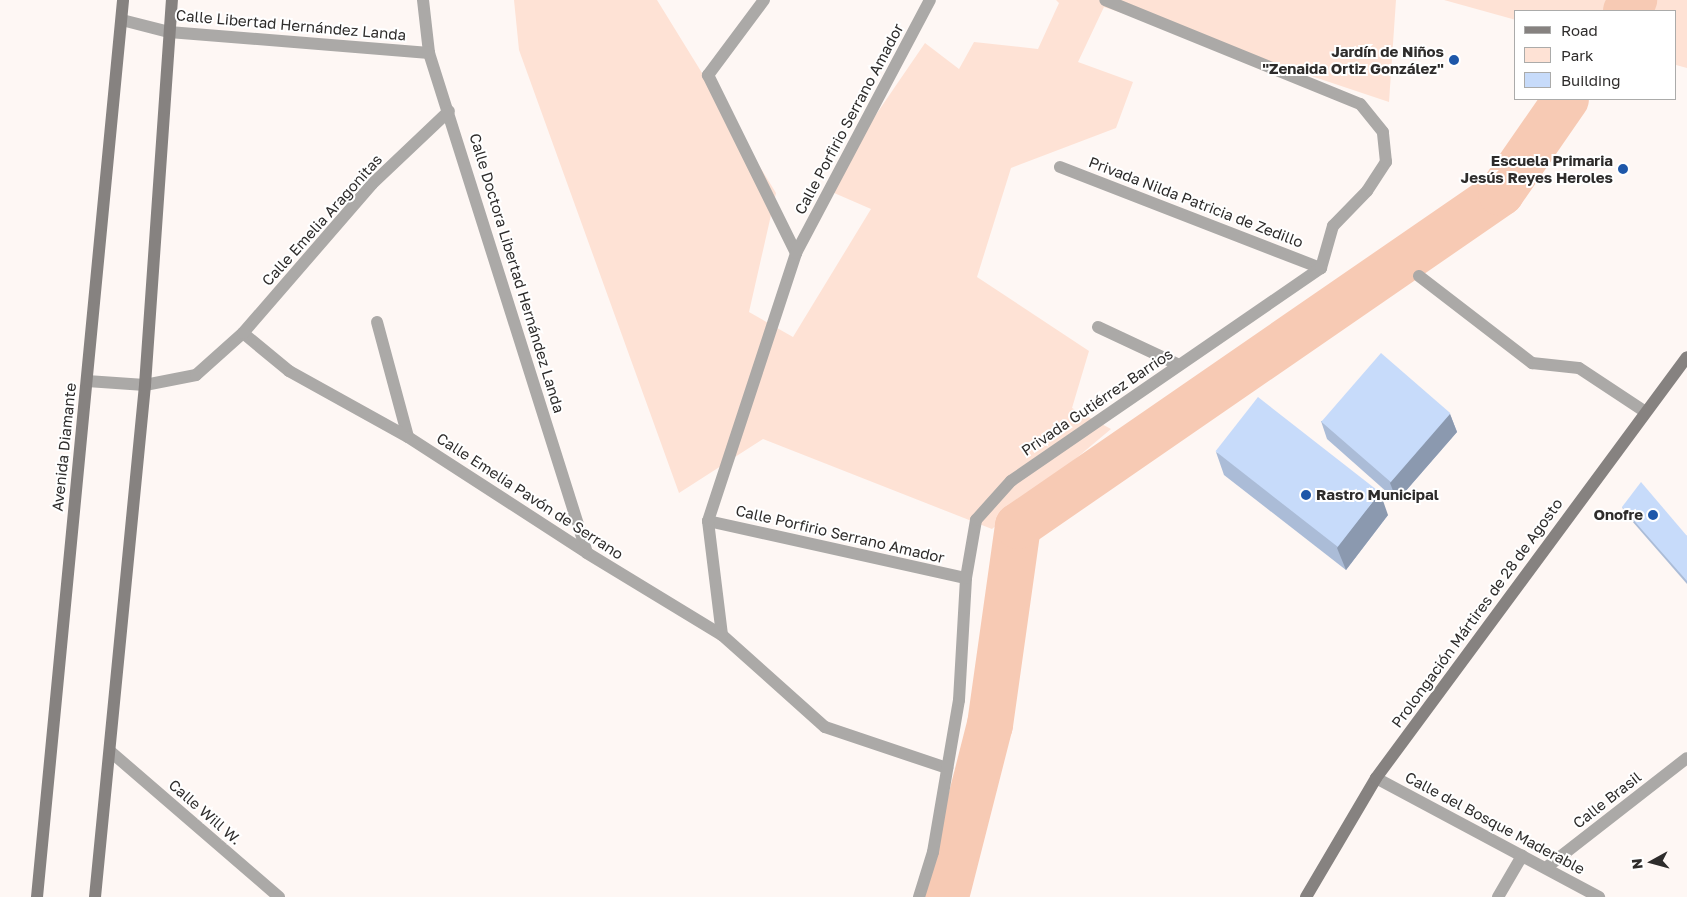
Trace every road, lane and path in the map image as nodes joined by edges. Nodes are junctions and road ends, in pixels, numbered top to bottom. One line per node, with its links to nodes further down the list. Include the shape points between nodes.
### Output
1 (123, 0): 7 (main road, Avenida Diamante)
2 (172, 0): 8 (main road)
3 (424, 0): 9 (street, Calle Doctora Libertad Hernández Landa)
4 (764, 0): 12 (street, Calle Porfirio Serrano Amador, via 708,75)
5 (930, 0): 12 (street, Calle Porfirio Serrano Amador)
6 (1105, 0): 13 (street, via 1360,104 1382,132 1386,162 1367,190 1333,226)
7 (122, 20): 8 (street, Calle Libertad Hernández Landa); 20 (main road, Avenida Diamante)
8 (169, 32): 9 (street, Calle Libertad Hernández Landa); 21 (main road)
9 (429, 53): 10 (street, Calle Doctora Libertad Hernández Landa)
10 (449, 111): 17 (street, Calle Emelia Aragonitas, via 372,184); 25 (street, Calle Doctora Libertad Hernández Landa)
11 (1060, 167): 13 (street, Privada Nilda Patricia de Zedillo)
12 (796, 253): 24 (street, Calle Porfirio Serrano Amador)
13 (1321, 268): 19 (street, Privada Gutiérrez Barrios)
14 (1419, 276): 22 (street, via 1532,363 1578,368)
15 (377, 322): 23 (street)
16 (1098, 327): 19 (street)
17 (243, 333): 21 (street, via 196,375); 23 (street, Calle Emelia Pavón de Serrano, via 289,371)
18 (1687, 356): 22 (main road, Prolongación Mártires de 28 de Agosto)
19 (1179, 365): 26 (street, Privada Gutiérrez Barrios, via 1010,481 976,520)
20 (87, 381): 21 (street); 34 (main road, Avenida Diamante)
21 (145, 385): 28 (main road)
22 (1644, 411): 31 (main road, Prolongación Mártires de 28 de Agosto)
23 (408, 437): 25 (street, Calle Emelia Pavón de Serrano)
24 (708, 521): 26 (street, Calle Porfirio Serrano Amador); 27 (street, Calle Porfirio Serrano Amador)
25 (587, 553): 27 (street, Calle Emelia Pavón de Serrano)
26 (966, 578): 30 (street, Privada Gutiérrez Barrios, via 959,700)
27 (722, 634): 30 (street, Calle Emelia Pavón de Serrano, via 825,727)
28 (111, 752): 35 (main road); 36 (street, Calle Will W.)
29 (1687, 758): 33 (street, Calle Brasil)
30 (948, 768): 37 (street, Privada Gutiérrez Barrios, via 933,852)
31 (1376, 778): 32 (street, Calle del Bosque Maderable); 38 (main road, Prolongación Mártires de 28 de Agosto)
32 (1522, 856): 33 (street, Calle del Bosque Maderable); 39 (street)
33 (1547, 867): 40 (street, Calle del Bosque Maderable)
34 (37, 897)
35 (95, 897)
36 (278, 897)
37 (919, 897)
38 (1306, 897)
39 (1498, 897)
40 (1599, 897)

